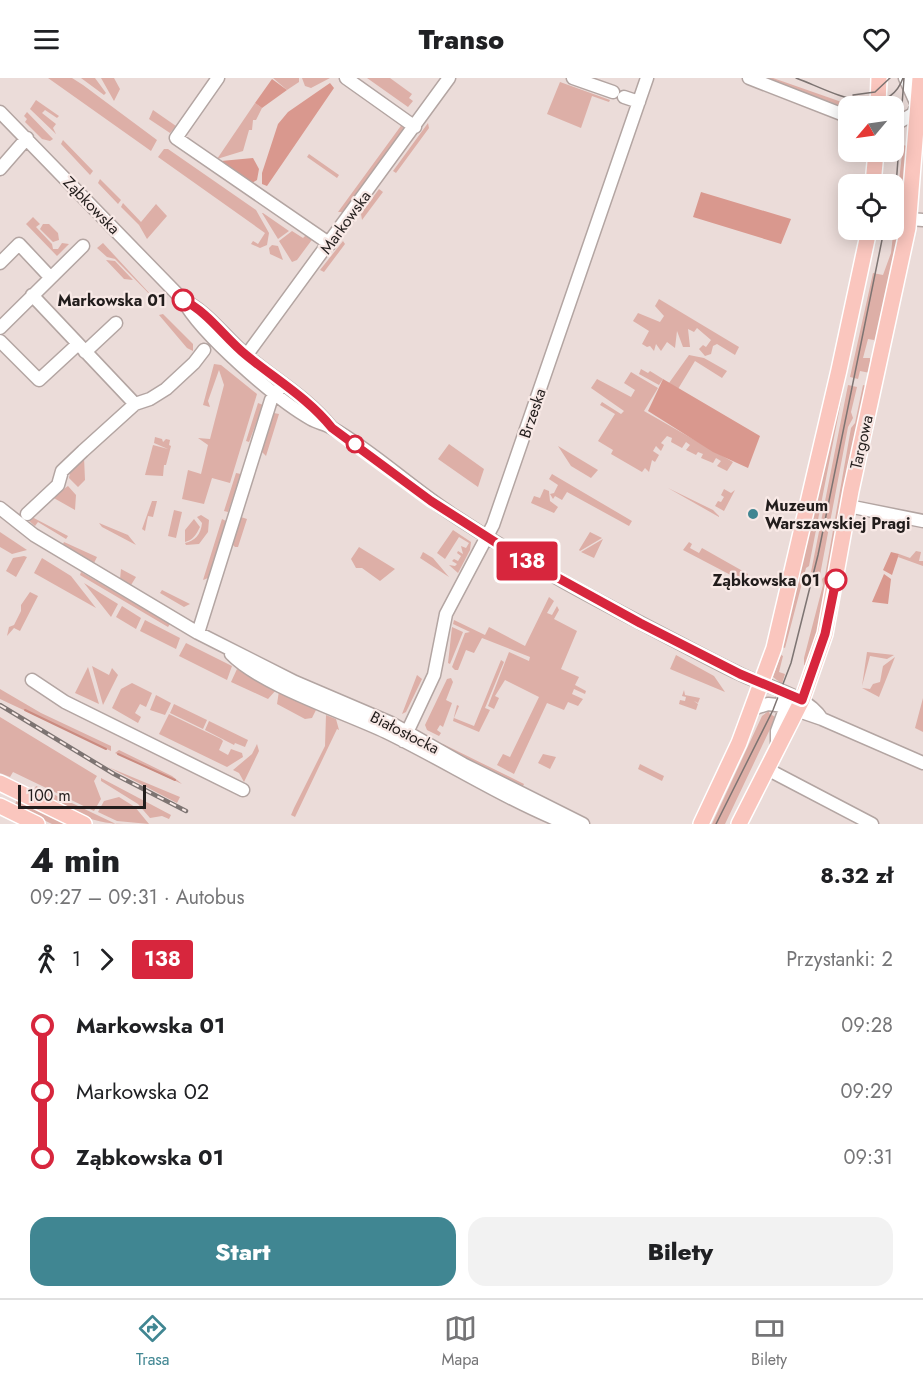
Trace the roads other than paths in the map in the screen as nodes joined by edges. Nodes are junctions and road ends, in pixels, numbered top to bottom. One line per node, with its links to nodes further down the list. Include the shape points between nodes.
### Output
1 (218, 78): 21 (street, via 176,138)
2 (346, 78): 16 (street)
3 (449, 78): 16 (street, Markowska)
4 (573, 78): 11 (street)
5 (647, 78): 11 (street, Brzeska)
6 (749, 78): 14 (street)
7 (879, 78): 10 (main road)
8 (905, 78): 12 (street)
9 (920, 78): 12 (main road, Targowa)
10 (878, 96)
11 (639, 102): 38 (street, Brzeska)
12 (917, 105): 15 (street, via 913,114); 19 (main road, Targowa)
13 (0, 112): 17 (street, Ząbkowska)
14 (838, 113)
15 (904, 119)
16 (414, 127): 21 (street, Markowska)
17 (27, 138): 18 (street); 31 (street, Ząbkowska, via 183,300 199,308)
18 (0, 169)
19 (916, 220): 34 (main road, Targowa)
20 (867, 240): 41 (main road, via 806,515)
21 (330, 244): 31 (street, Markowska)
22 (83, 246): 24 (street)
23 (0, 263): 24 (street, via 19,244)
24 (50, 277): 25 (street)
25 (32, 295): 27 (street); 29 (street)
26 (116, 323): 29 (street)
27 (0, 328)
28 (0, 341): 29 (street, via 39,380)
29 (81, 348): 33 (street)
30 (204, 350): 33 (street, via 166,388)
31 (244, 360): 32 (street, Ząbkowska)
32 (280, 388): 38 (street, Ząbkowska, via 311,419 332,428); 39 (street, via 271,400)
33 (135, 404): 36 (street, via 62,471 58,485)
34 (848, 506): 37 (street); 43 (main road, Targowa, via 828,624)
35 (0, 508): 39 (street, Białostocka, via 34,535)
36 (27, 514)
37 (923, 521)
38 (487, 537): 41 (street, Ząbkowska); 45 (street, Brzeska, via 446,614 434,675)
39 (198, 633): 45 (street, Białostocka, via 260,675)
40 (32, 680): 49 (street, via 65,702)
41 (762, 684): 42 (street); 44 (main road)
42 (778, 691): 43 (street); 43 (street)
43 (794, 705): 44 (street, via 768,704); 46 (street, via 813,708 822,719); 47 (main road, Targowa)
44 (752, 709): 55 (main road)
45 (405, 737): 53 (street, Białostocka, via 478,782); 54 (street, Białostocka)
46 (923, 763)
47 (767, 769): 56 (main road, Targowa); 57 (street)
48 (0, 783): 52 (main road)
49 (243, 790)
50 (0, 806): 51 (main road)
51 (37, 824)
52 (84, 824)
53 (568, 824)
54 (583, 824)
55 (701, 824)
56 (739, 824)
57 (872, 824)

